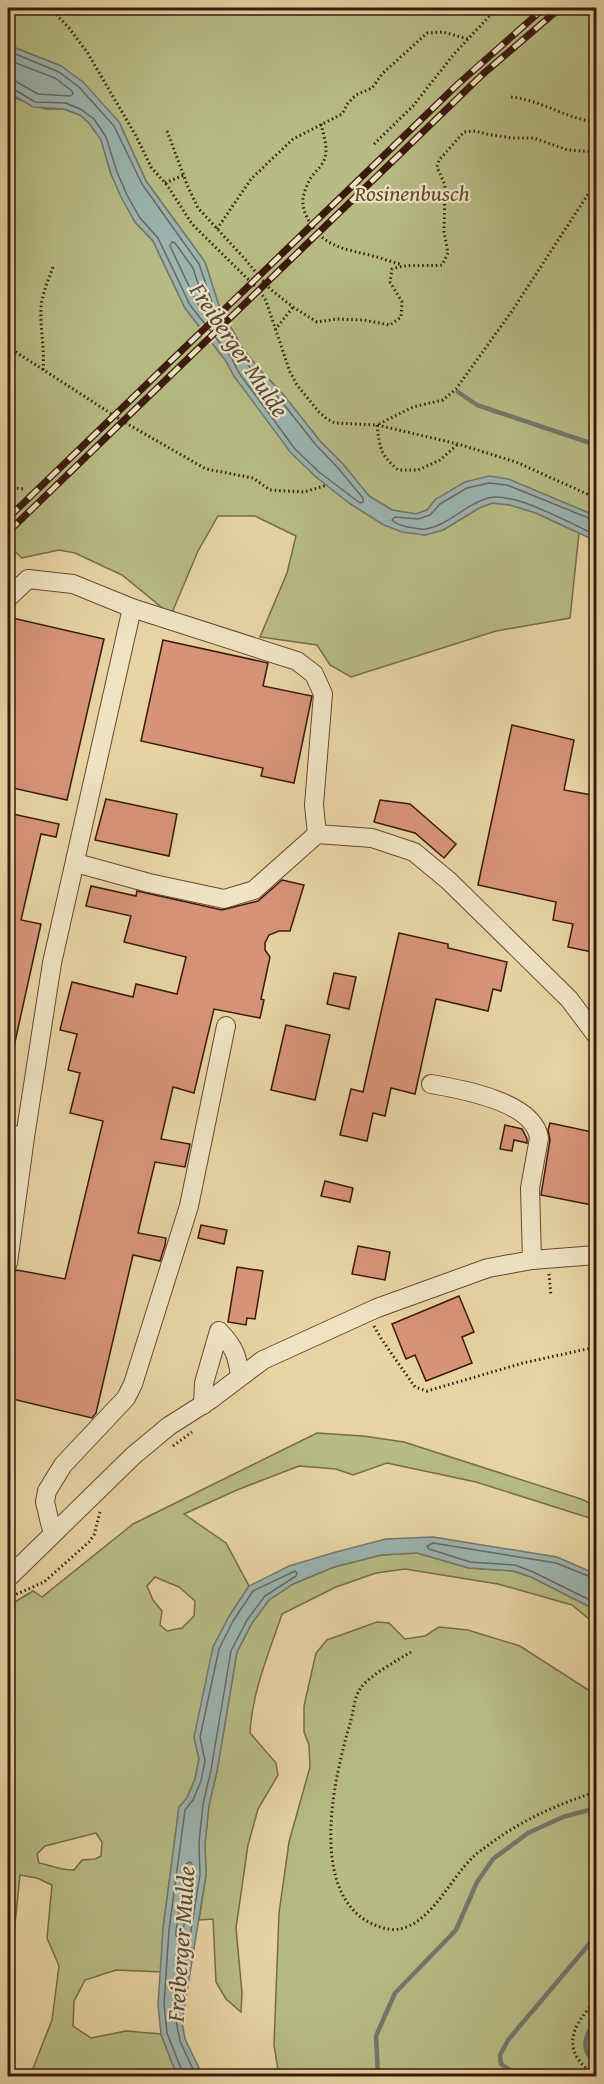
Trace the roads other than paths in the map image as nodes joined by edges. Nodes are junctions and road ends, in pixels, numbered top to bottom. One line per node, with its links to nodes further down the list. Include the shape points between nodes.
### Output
1 (8, 598): 2 (street, via 28,579 73,584)
2 (132, 608): 3 (street, via 297,661 314,674 323,694 314,805); 4 (street)
3 (317, 834): 4 (street, via 254,890 224,899); 6 (street, via 372,838 414,852 449,881 569,999)
4 (76, 863): 8 (street)
5 (226, 1026): 14 (street, via 189,1206 133,1384 126,1398 63,1465 47,1491 45,1502 51,1527)
6 (597, 1035)
7 (431, 1084): 10 (street, via 517,1108 538,1130 530,1188)
8 (16, 1136): 11 (street)
9 (597, 1255): 10 (street)
10 (532, 1260): 12 (street, via 488,1268 377,1308 263,1359)
11 (8, 1263)
12 (240, 1376): 13 (street); 13 (street, via 236,1352 219,1331 204,1383)
13 (203, 1405): 14 (street, via 134,1455)
14 (56, 1531): 15 (street)
15 (8, 1578)

